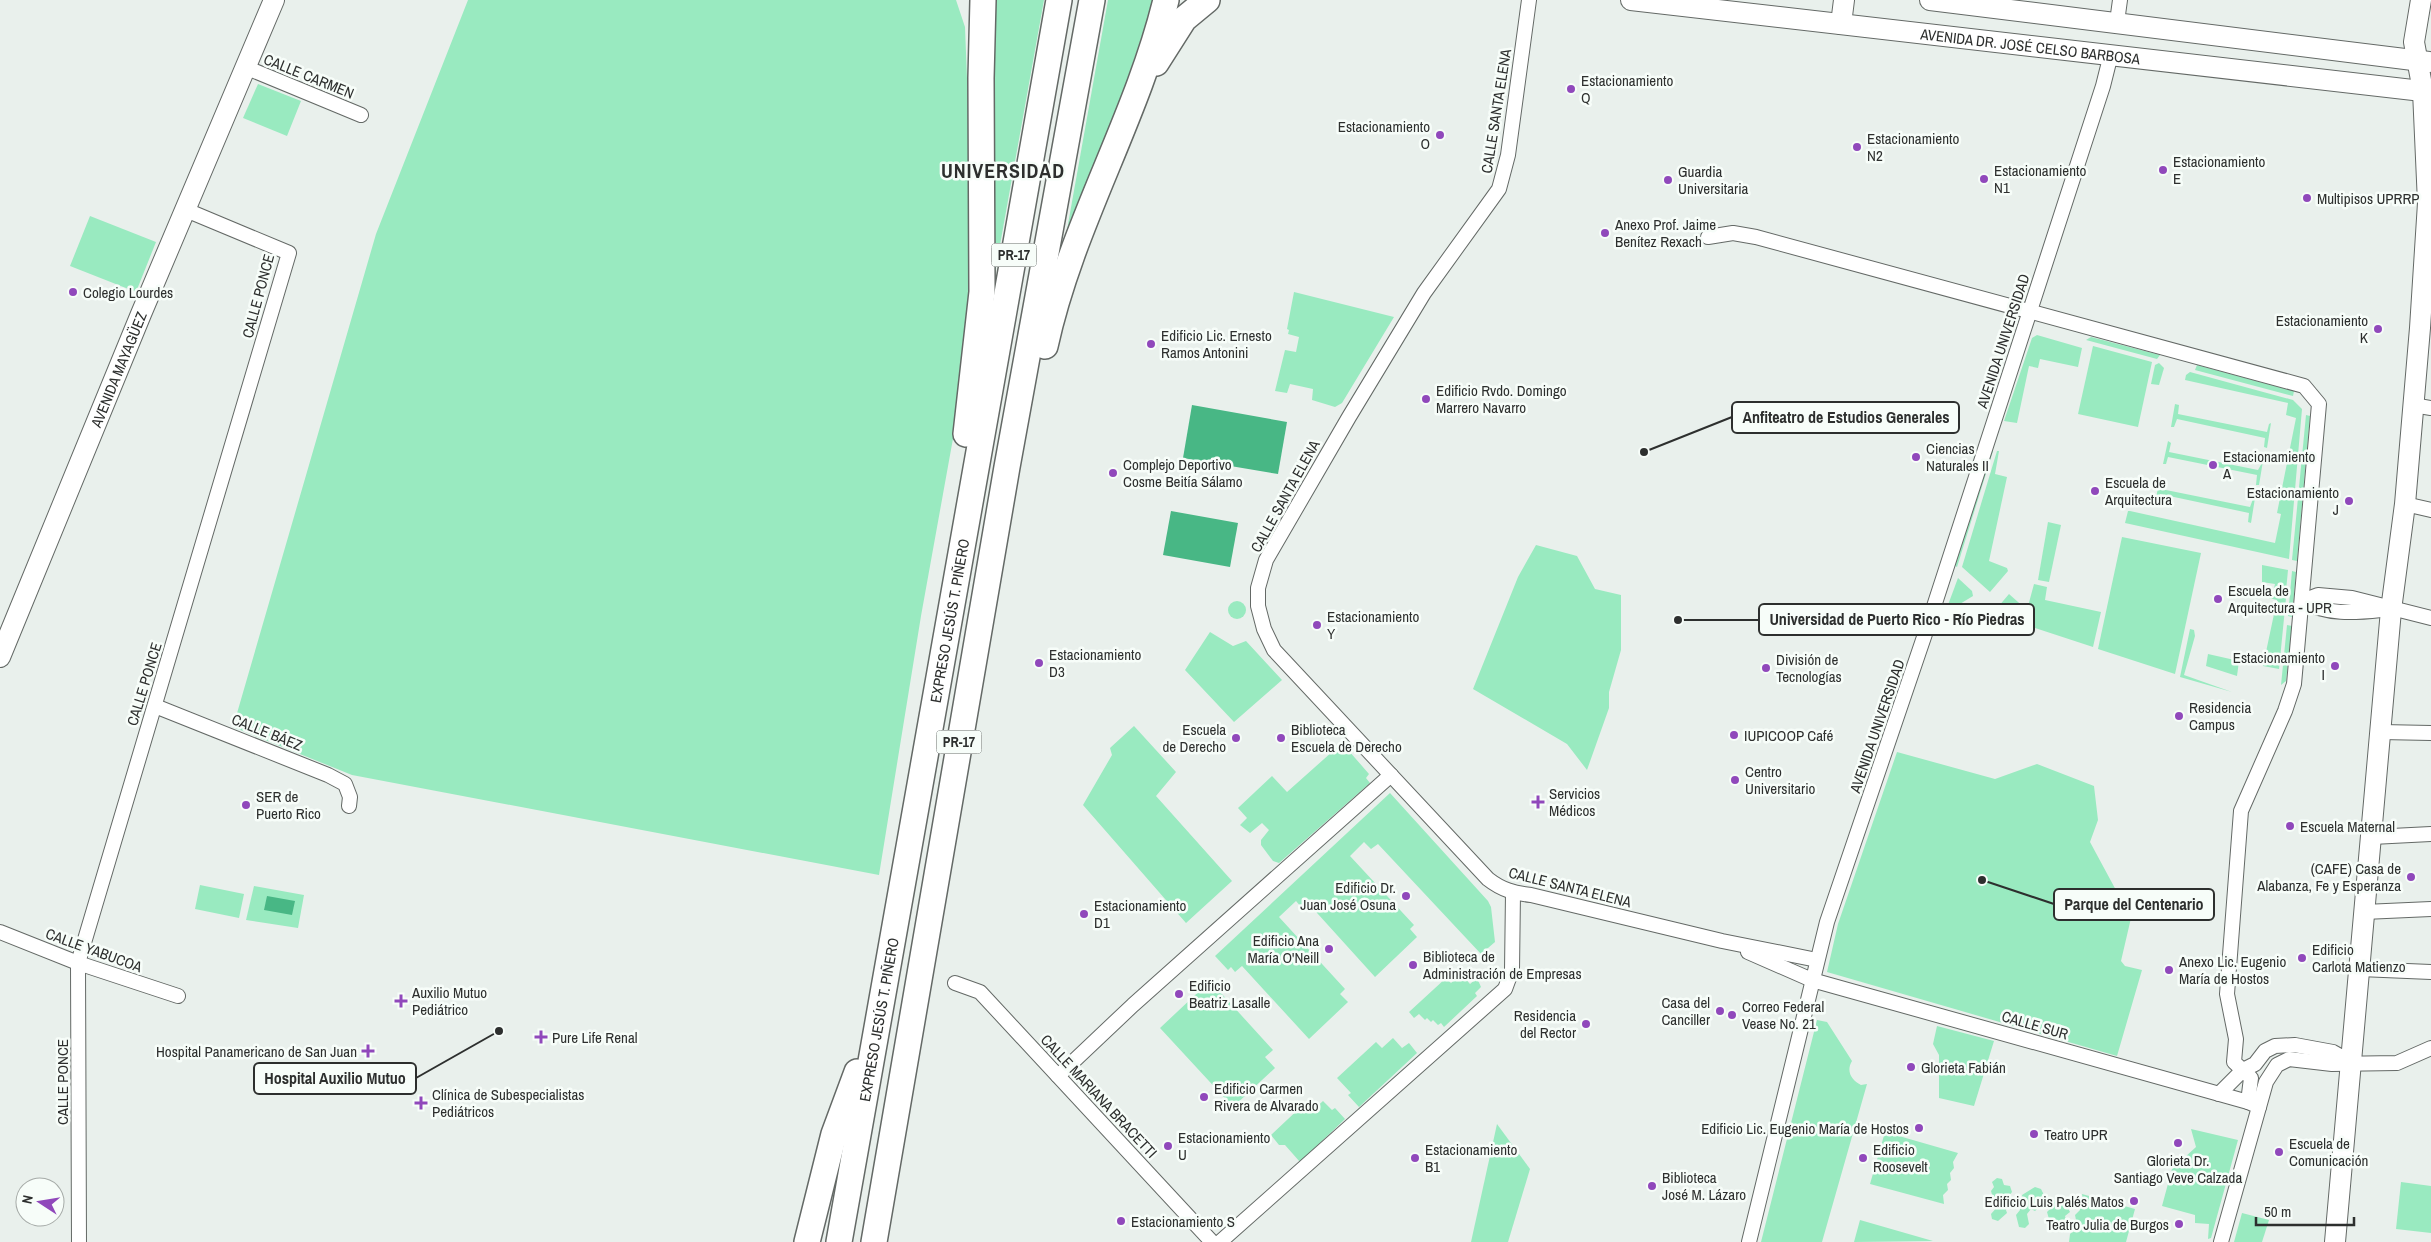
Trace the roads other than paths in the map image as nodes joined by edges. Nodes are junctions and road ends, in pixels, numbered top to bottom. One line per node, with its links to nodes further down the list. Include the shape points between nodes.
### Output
1 (274, 0): 18 (street, AVENIDA MAYAGÜEZ)
2 (969, 0): 19 (highway)
3 (983, 0): 19 (highway)
4 (1059, 0): 30 (highway, EXPRESO JESÚS T. PIÑERO / PR-17)
5 (1092, 0): 28 (highway, EXPRESO JESÚS T. PIÑERO / PR-17)
6 (1166, 0): 21 (highway)
7 (1207, 0): 21 (highway, via 1184,19)
8 (1529, 0): 39 (street, CALLE SANTA ELENA, via 1508,154 1499,189 1424,293 1349,417 1266,560 1258,588 1260,616 1274,650)
9 (1631, 0): 15 (street, AVENIDA DR. JOSÉ CELSO BARBOSA)
10 (1844, 0): 15 (street)
11 (1930, 0): 14 (street)
12 (2120, 0): 14 (street)
13 (2421, 0): 17 (street, via 2414,42)
14 (2117, 22): 17 (street)
15 (1841, 24): 16 (street, AVENIDA DR. JOSÉ CELSO BARBOSA)
16 (2111, 54): 20 (street, AVENIDA DR. JOSÉ CELSO BARBOSA); 26 (street, AVENIDA UNIVERSIDAD)
17 (2424, 61): 20 (street)
18 (245, 67): 22 (street, CALLE CARMEN); 24 (street, AVENIDA MAYAGÜEZ)
19 (981, 78): 30 (highway, via 982,292 966,433)
20 (2427, 92): 23 (street)
21 (1130, 106): 28 (highway, via 1067,268 1050,322 1037,382)
22 (361, 114)
23 (2429, 195): 27 (street)
24 (186, 210): 35 (street, AVENIDA MAYAGÜEZ); 36 (street, CALLE PONCE, via 289,253)
25 (1708, 237): 26 (street, via 1733,233 1756,236)
26 (2030, 313): 32 (street, via 2304,386 2319,404); 48 (street, AVENIDA UNIVERSIDAD)
27 (2422, 407): 29 (street)
28 (1007, 467): 56 (highway, EXPRESO JESÚS T. PIÑERO / PR-17)
29 (2404, 504): 31 (street); 33 (street)
30 (968, 510): 55 (highway, EXPRESO JESÚS T. PIÑERO / PR-17)
31 (2431, 510)
32 (2302, 601): 33 (street, via 2317,610 2351,613); 59 (street, via 2291,696 2240,811 2228,994 2236,1039 2234,1062)
33 (2391, 610): 34 (street); 37 (street)
34 (2431, 618)
35 (0, 657)
36 (154, 706): 40 (street, CALLE BÁEZ, via 346,784); 49 (street, CALLE PONCE)
37 (2381, 732): 38 (street); 42 (street)
38 (2431, 733)
39 (1391, 775): 43 (street, CALLE SANTA ELENA, via 1488,879); 60 (street, via 1140,998)
40 (350, 806)
41 (2431, 834): 42 (street)
42 (2372, 837): 45 (street)
43 (1513, 893): 47 (street, CALLE SANTA ELENA); 69 (street, via 1512,970 1505,990)
44 (2431, 910): 45 (street)
45 (2364, 912): 50 (street)
46 (0, 932): 49 (street, CALLE YABUCOA)
47 (1722, 941): 48 (street, CALLE SANTA ELENA); 52 (street, CALLE SANTA ELENA)
48 (1817, 960): 52 (street, AVENIDA UNIVERSIDAD)
49 (78, 963): 54 (street, CALLE YABUCOA); 63 (street, CALLE PONCE)
50 (2360, 969): 51 (street); 58 (street)
51 (2431, 972)
52 (1812, 980): 61 (street, CALLE SUR); 70 (street, AVENIDA UNIVERSIDAD)
53 (955, 984): 60 (street, CALLE MARIANA BRACETTI, via 980,992)
54 (178, 996)
55 (879, 1011): 64 (highway, via 834,1134); 65 (highway, EXPRESO JESÚS T. PIÑERO / PR-17)
56 (911, 1017): 66 (highway, EXPRESO JESÚS T. PIÑERO / PR-17); 67 (highway, via 911,1111)
57 (2431, 1048): 58 (street, via 2397,1063)
58 (2352, 1062): 59 (street, via 2334,1052 2295,1045 2274,1046 2265,1051 2255,1064); 62 (street, via 2332,1064 2289,1059 2277,1065); 72 (street)
59 (2243, 1070): 61 (street); 62 (street, via 2251,1078)
60 (1058, 1076): 68 (street, CALLE MARIANA BRACETTI)
61 (2219, 1094): 62 (street, CALLE SUR)
62 (2254, 1104): 71 (street)
63 (79, 1242)
64 (807, 1242)
65 (839, 1242)
66 (874, 1242)
67 (892, 1242)
68 (1212, 1242)
69 (1220, 1242)
70 (1749, 1242)
71 (2221, 1242)
72 (2335, 1242)

